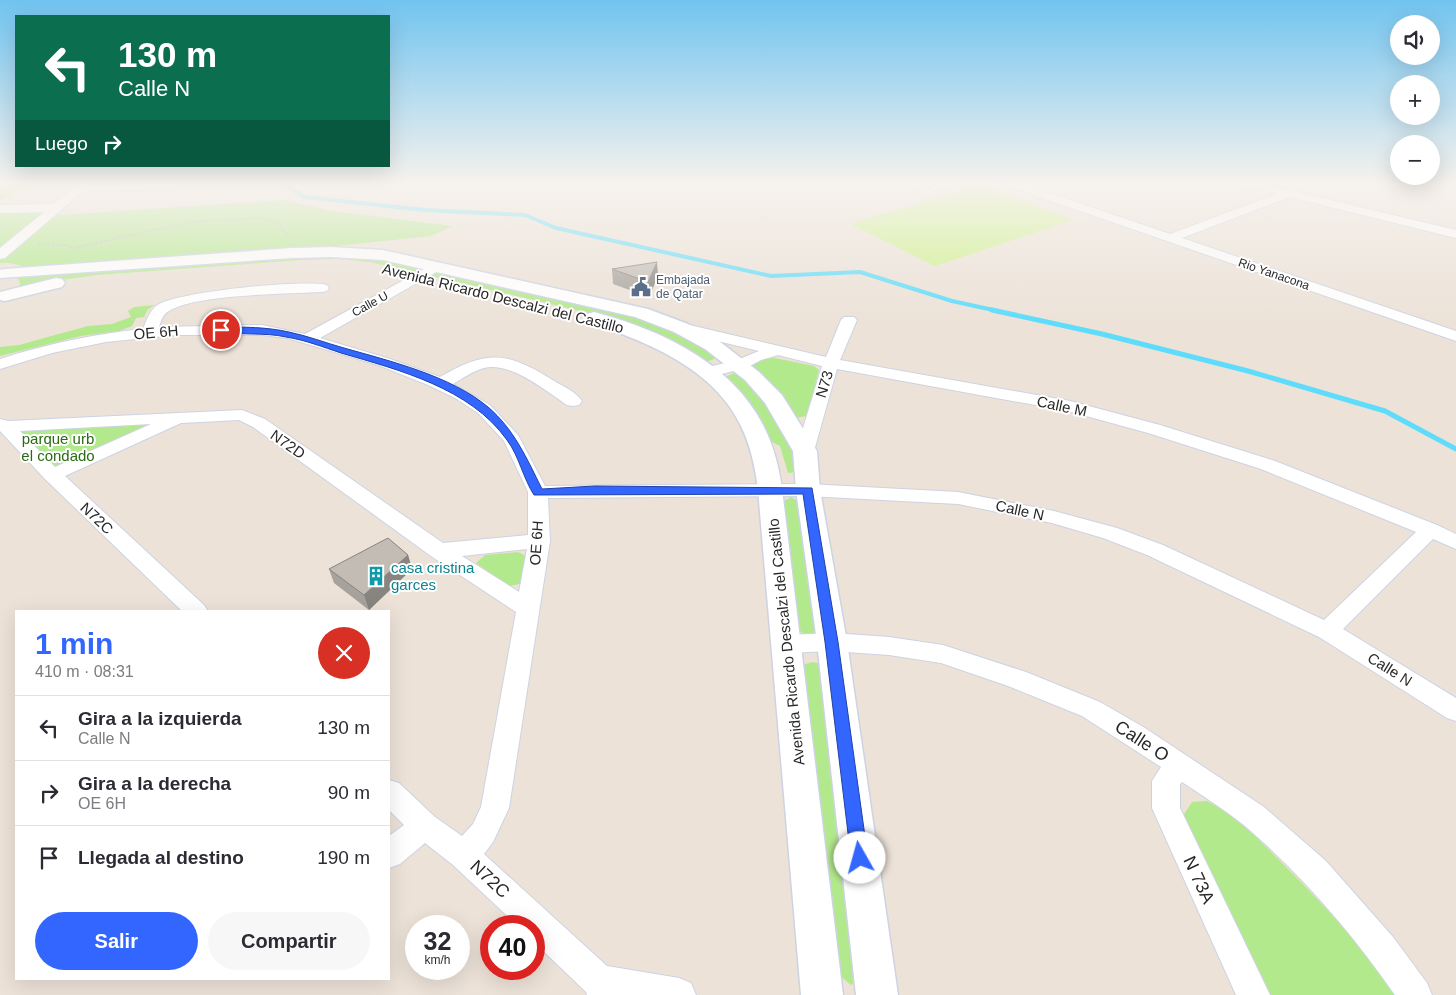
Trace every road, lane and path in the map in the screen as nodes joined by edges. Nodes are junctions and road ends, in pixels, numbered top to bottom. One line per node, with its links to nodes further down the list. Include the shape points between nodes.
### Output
1 (31, 228): 10 (street)
2 (161, 228): 10 (path, via 74,248 36,243)
3 (281, 228): 9 (path)
4 (1143, 228): 8 (street, Rio Yanacona)
5 (1196, 228): 8 (street)
6 (1436, 228): 7 (street)
7 (1456, 233)
8 (1171, 238): 17 (street, Rio Yanacona)
9 (294, 239)
10 (10, 246): 12 (street)
11 (427, 272): 12 (street, Avenida Ricardo Descalzi del Castillo, via 333,261 51,284); 15 (street, Avenida Ricardo Descalzi del Castillo, via 641,313); 18 (street, Calle U); 23 (street, Avenida Ricardo Descalzi del Castillo, via 624,326)
12 (2, 279)
13 (322, 288): 16 (street, via 228,294 177,302 160,310)
14 (850, 320): 20 (street, N73)
15 (681, 328): 19 (street, Calle M); 22 (street, Avenida Ricardo Descalzi del Castillo)
16 (148, 333): 18 (street, OE 6H, via 262,330); 21 (street, OE 6H, via 76,342)
17 (1456, 336)
18 (306, 340): 24 (street, OE 6H, via 384,362)
19 (775, 351): 20 (street, Calle M); 22 (street)
20 (831, 363): 28 (street, N73); 33 (street, Calle M, via 1070,406 1154,429 1268,465)
21 (0, 364)
22 (740, 365): 23 (street); 28 (street, Avenida Ricardo Descalzi del Castillo, via 774,400)
23 (709, 372): 30 (street, Avenida Ricardo Descalzi del Castillo, via 732,395 751,423 763,452)
24 (440, 384): 25 (street, via 482,363 502,361); 32 (street, OE 6H, via 484,409 512,439)
25 (573, 401)
26 (184, 416): 27 (street, N72D); 29 (street); 36 (street, N72D, via 242,415 259,423)
27 (3, 426): 29 (street, N72C)
28 (805, 451): 31 (street, Avenida Ricardo Descalzi del Castillo)
29 (52, 475): 38 (street, N72C)
30 (770, 489): 31 (street, Calle N); 32 (street, Calle N); 41 (street, Avenida Ricardo Descalzi del Castillo)
31 (808, 490): 39 (street, Calle N, via 958,498 1054,517 1155,550); 40 (street, Avenida Ricardo Descalzi del Castillo)
32 (538, 492): 34 (street, OE 6H)
33 (1430, 530): 35 (street, Calle M); 39 (street)
34 (539, 541): 36 (street); 37 (street, OE 6H)
35 (1456, 542)
36 (439, 551): 37 (street, N72D)
37 (528, 608): 47 (street, OE 6H, via 495,808 483,833)
38 (195, 610)
39 (1327, 631): 42 (street, Calle N)
40 (832, 642): 41 (street, Calle O); 43 (street, Calle O, via 943,654 1017,679 1091,709); 51 (street, Avenida Ricardo Descalzi del Castillo)
41 (786, 644): 50 (street, Avenida Ricardo Descalzi del Castillo)
42 (1456, 711)
43 (1179, 765): 52 (street, N 73A, via 1166,781 1166,808); 53 (street, Calle O, via 1254,816 1314,871 1382,948)
44 (390, 793): 45 (street, N72C)
45 (425, 826): 46 (street); 47 (street, N72C)
46 (390, 853)
47 (464, 855): 48 (street, N72C)
48 (600, 990): 49 (street)
49 (679, 995)
50 (822, 995)
51 (877, 995)
52 (1252, 995)
53 (1415, 995)

